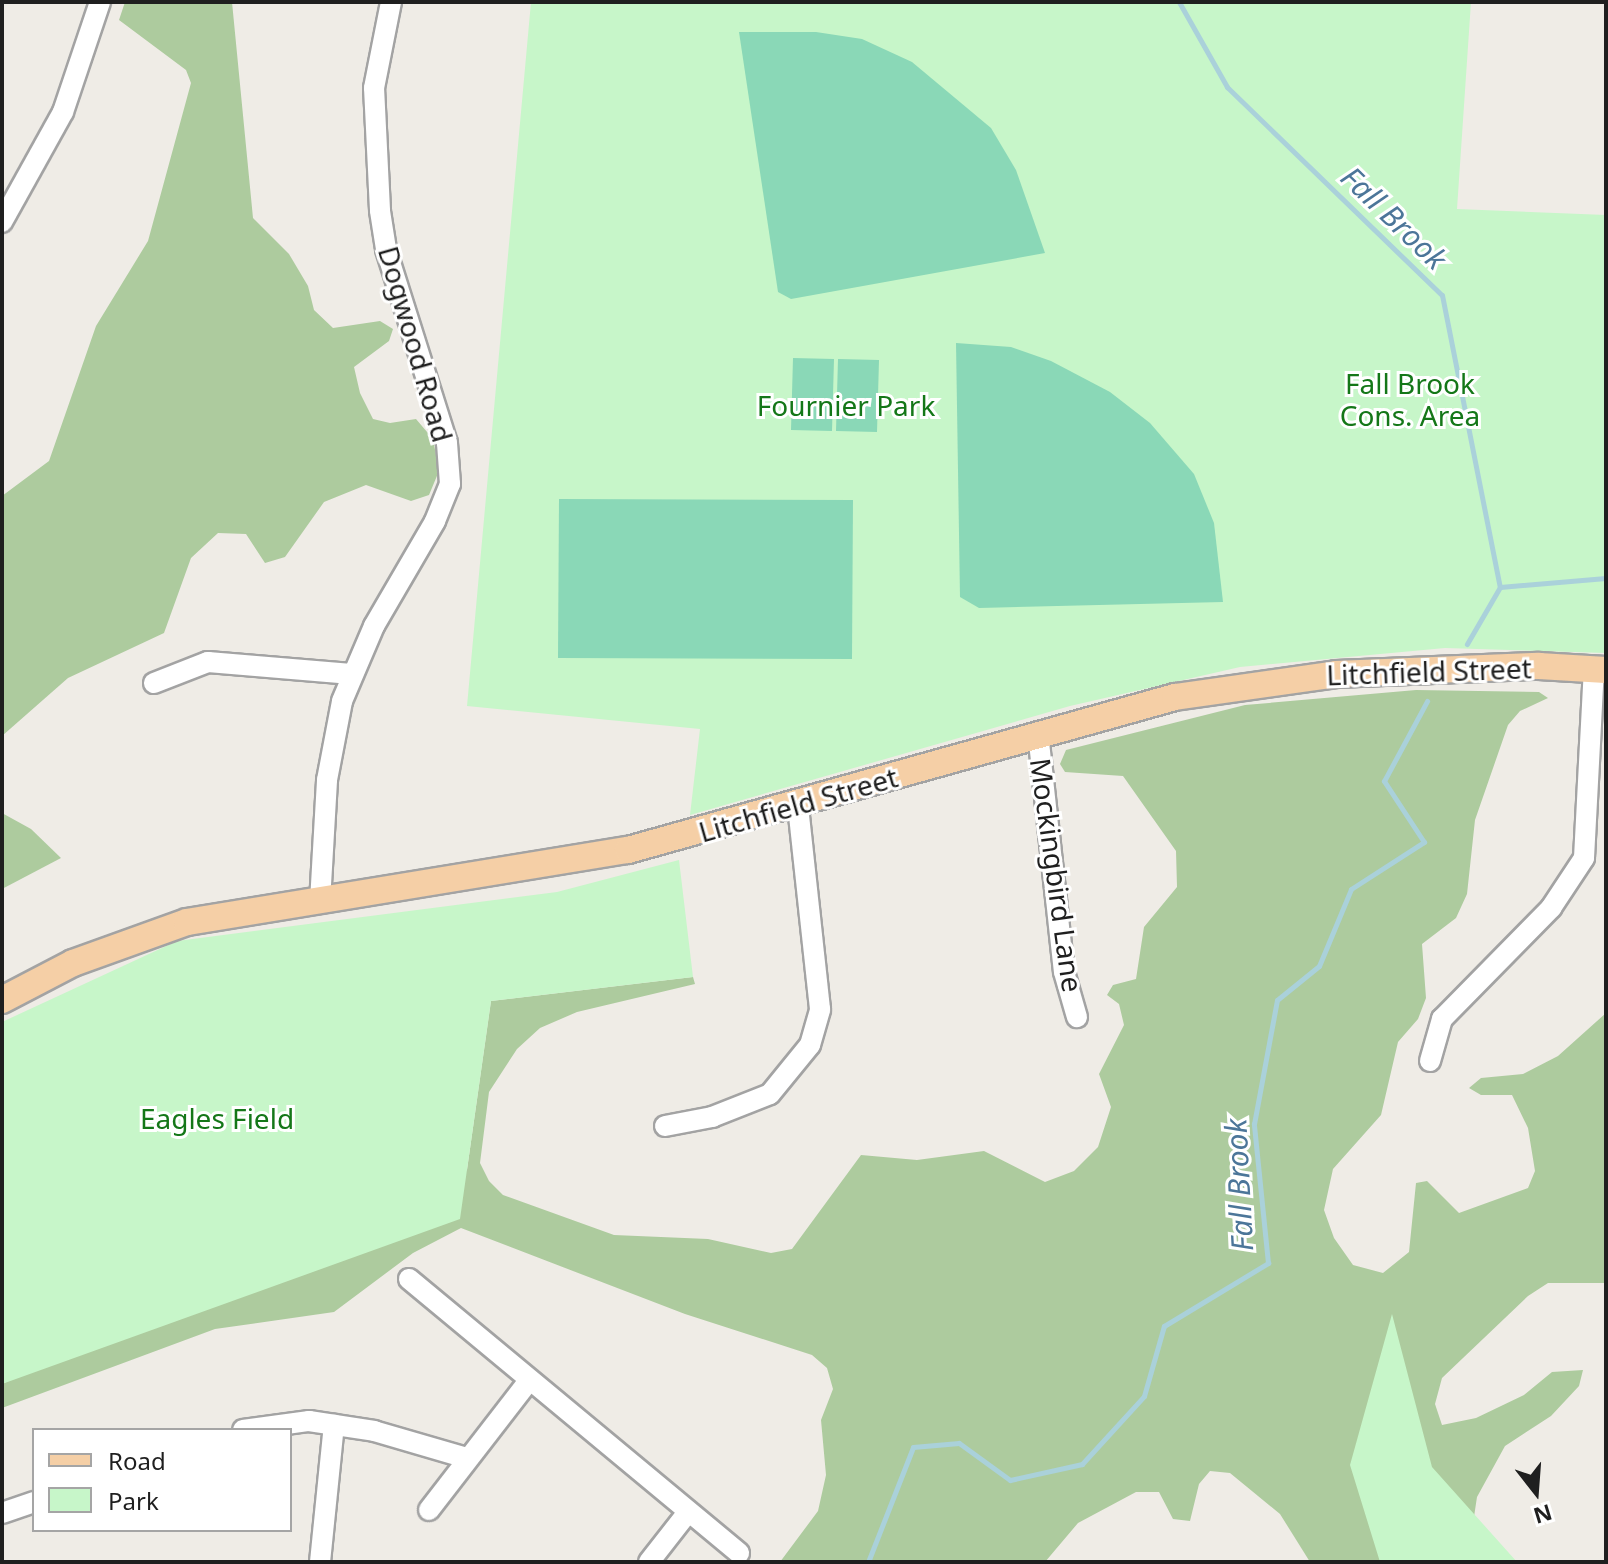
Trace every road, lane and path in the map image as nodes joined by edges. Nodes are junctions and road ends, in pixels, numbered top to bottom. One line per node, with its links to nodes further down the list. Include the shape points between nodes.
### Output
1 (100, 2): 3 (street, via 63,112)
2 (391, 2): 5 (street, Dogwood Road, via 374,88 380,210 386,249 447,443 450,484)
3 (3, 219)
4 (1600, 669): 7 (main road, Litchfield Street, via 1458,668 1296,678 1175,697); 12 (street, via 1584,858 1551,908 1442,1019)
5 (352, 674): 6 (street, via 208,662); 9 (street, Dogwood Road, via 332,740)
6 (154, 683)
7 (1038, 733): 8 (main road, Litchfield Street); 11 (street, Mockingbird Lane, via 1064,972)
8 (798, 805): 9 (main road, Litchfield Street, via 628,850); 13 (street, via 820,1009 810,1045 770,1094 726,1112)
9 (320, 902): 10 (main road, Litchfield Street, via 227,914 149,934 73,963)
10 (2, 1000)
11 (1077, 1017)
12 (1430, 1061)
13 (665, 1126)
14 (409, 1279): 15 (street)
15 (528, 1382): 18 (street); 21 (street)
16 (334, 1425): 17 (street, via 291,1421); 18 (street); 24 (street)
17 (254, 1428)
18 (467, 1458): 20 (street)
19 (32, 1503): 22 (street)
20 (429, 1510)
21 (688, 1512): 23 (street); 25 (street)
22 (2, 1513)
23 (739, 1553)
24 (320, 1562)
25 (649, 1562)

